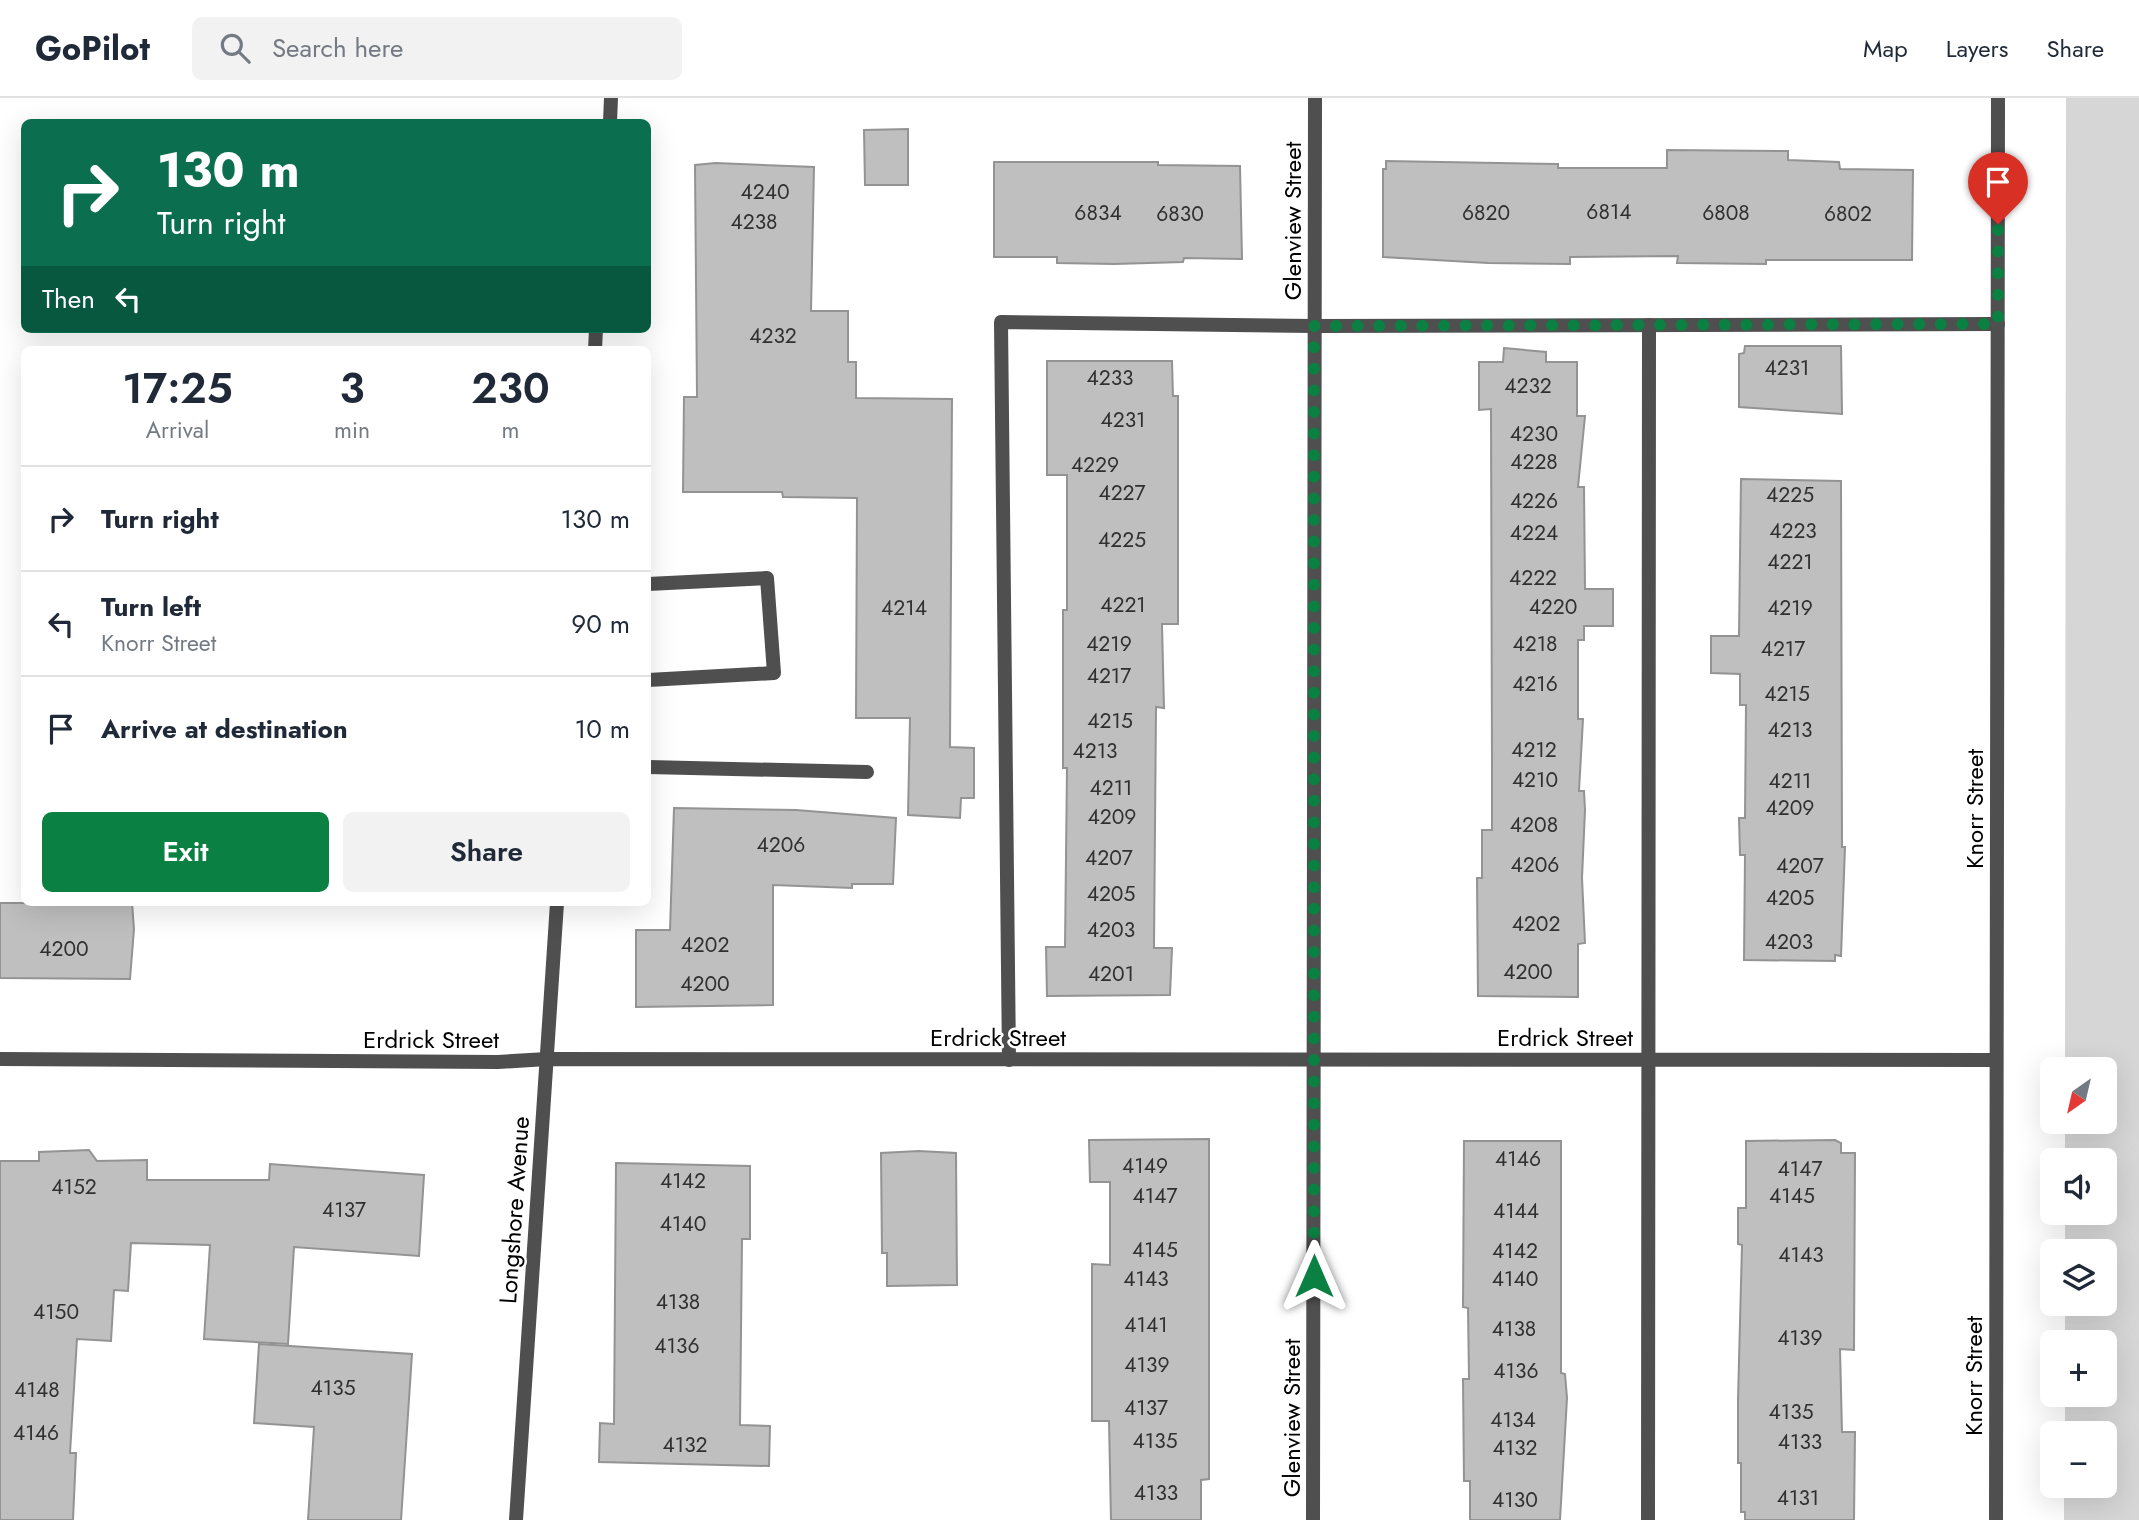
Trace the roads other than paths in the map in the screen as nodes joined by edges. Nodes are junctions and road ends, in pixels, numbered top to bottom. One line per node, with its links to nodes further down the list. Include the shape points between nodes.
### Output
1 (611, 98): 4 (street)
2 (1315, 98): 7 (street, Glenview Street)
3 (1998, 98): 5 (street, Knorr Street)
4 (610, 119)
5 (1998, 324): 6 (street); 18 (street, Knorr Street)
6 (1648, 325): 7 (street); 17 (street)
7 (1314, 326): 15 (street, via 1001,322); 16 (street, Glenview Street)
8 (651, 584): 9 (street, via 767,578 774,673)
9 (651, 680)
10 (651, 766): 11 (street)
11 (867, 772)
12 (557, 906): 14 (street, Longshore Avenue)
13 (0, 1059): 14 (street, Erdrick Street)
14 (547, 1059): 15 (street, Erdrick Street); 19 (street, Longshore Avenue)
15 (1009, 1059): 16 (street, Erdrick Street)
16 (1314, 1059): 17 (street, Erdrick Street); 20 (street, Glenview Street)
17 (1650, 1060): 18 (street, Erdrick Street); 21 (street)
18 (1997, 1060): 22 (street, Knorr Street)
19 (516, 1520)
20 (1313, 1520)
21 (1648, 1520)
22 (1996, 1520)

